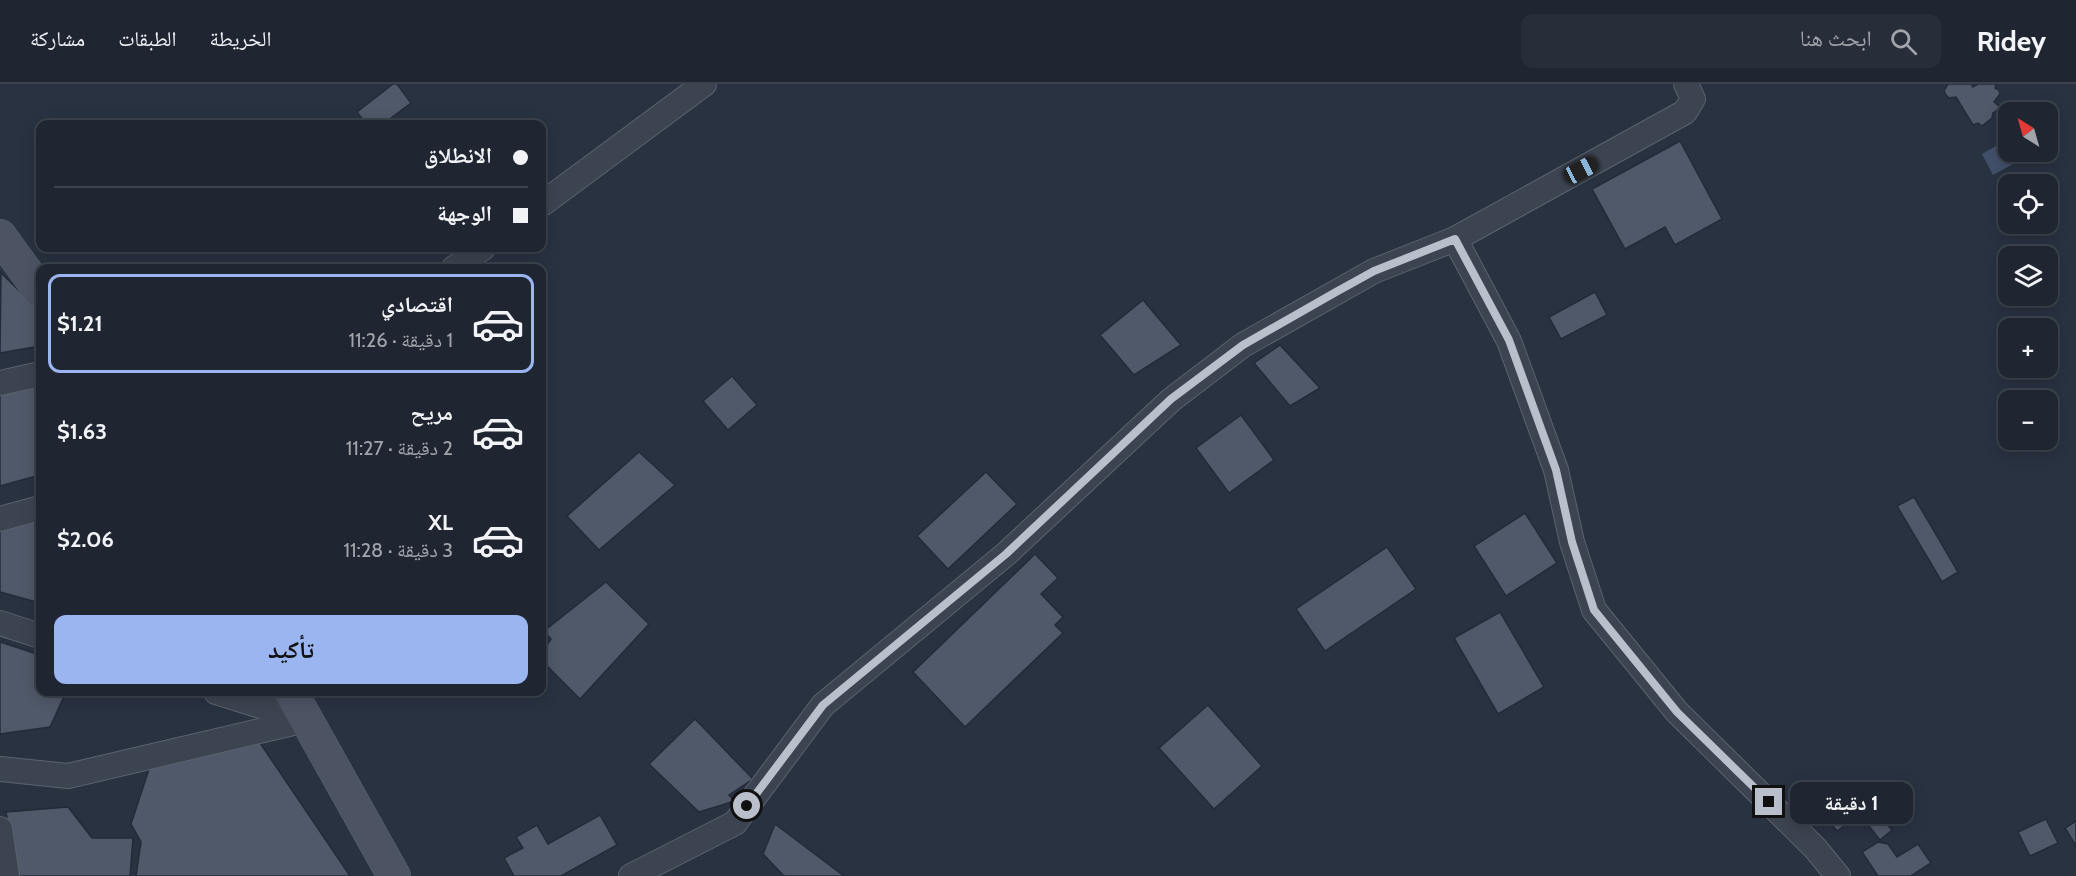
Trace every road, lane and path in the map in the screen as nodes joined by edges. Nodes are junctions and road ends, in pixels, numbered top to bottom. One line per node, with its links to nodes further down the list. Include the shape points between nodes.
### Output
1 (704, 84): 3 (street)
2 (1686, 84): 5 (street, via 1693,99 1685,112)
3 (546, 201)
4 (0, 236): 8 (street)
5 (1455, 239): 22 (street, via 1374,271 1243,345 1171,399 1006,554 823,705 735,823); 23 (street, via 1509,340 1556,470 1572,542 1594,610 1677,712 1815,848)
6 (477, 252): 7 (street)
7 (460, 264)
8 (36, 286)
9 (36, 375): 10 (street)
10 (0, 382)
11 (36, 509): 12 (street)
12 (0, 519)
13 (0, 623): 14 (street)
14 (36, 635)
15 (229, 696): 17 (street)
16 (293, 696): 17 (street)
17 (306, 720): 18 (street, via 68,776); 21 (street)
18 (0, 769)
19 (0, 829): 20 (street)
20 (7, 876)
21 (394, 876)
22 (631, 876)
23 (1838, 876)

